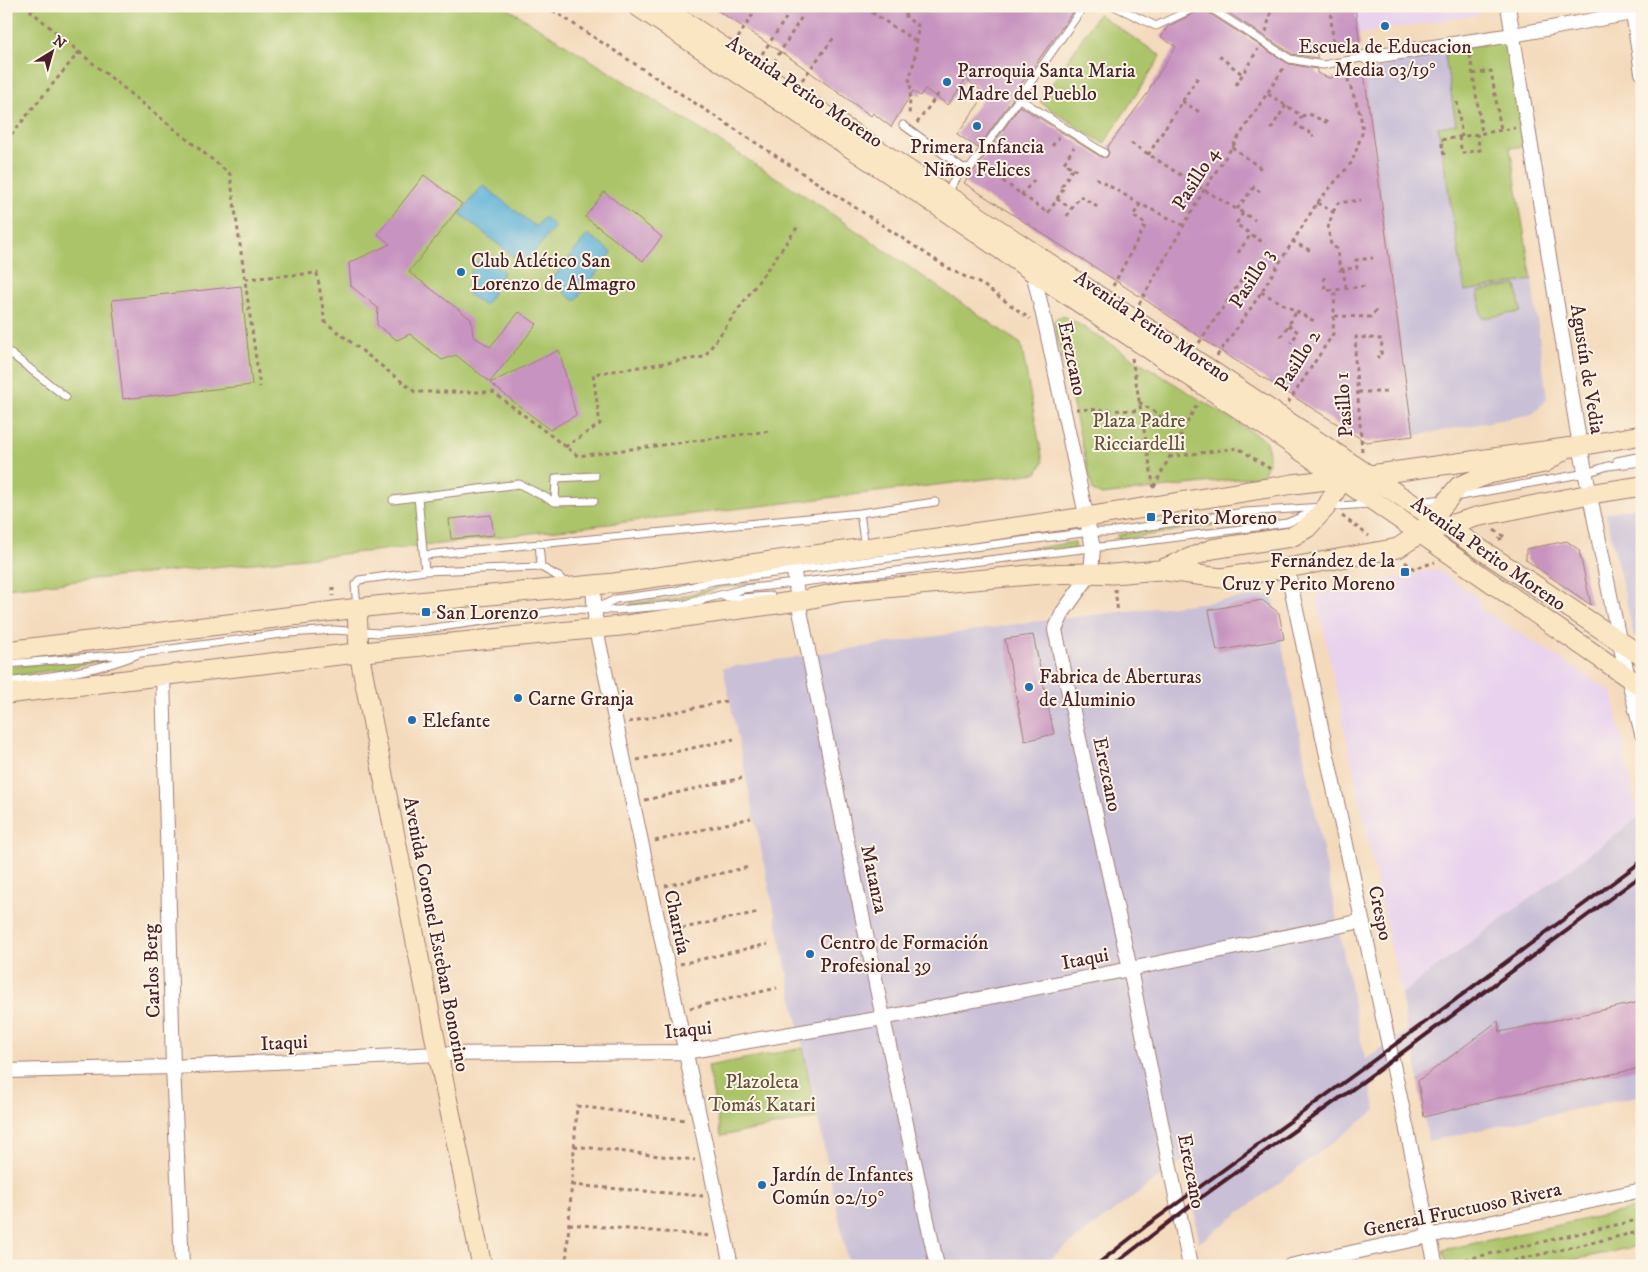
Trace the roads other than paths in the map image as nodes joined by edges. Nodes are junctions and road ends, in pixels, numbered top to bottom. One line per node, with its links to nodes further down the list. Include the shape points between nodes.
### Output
1 (636, 6): 16 (main road, Avenida Perito Moreno)
2 (662, 6): 15 (main road, Avenida Perito Moreno)
3 (1084, 6): 11 (lane)
4 (1114, 6): 6 (lane, via 1156,26 1196,7)
5 (1508, 6): 8 (street, Agustín de Vedia)
6 (1209, 7): 9 (lane, via 1290,59 1323,65)
7 (1635, 10): 8 (street); 10 (street)
8 (1513, 35): 9 (street); 21 (street, Agustín de Vedia)
9 (1367, 57)
10 (1642, 73)
11 (1018, 98): 13 (lane); 14 (lane, via 971,166)
12 (905, 127): 14 (lane)
13 (1104, 154)
14 (963, 168): 15 (lane)
15 (945, 194): 17 (main road, Avenida Perito Moreno, via 1106,300)
16 (1033, 272): 17 (main road, Avenida Perito Moreno); 43 (street, Erezcano)
17 (1130, 326): 23 (main road, Avenida Perito Moreno, via 1190,356); 29 (main road, Avenida Perito Moreno, via 1205,387)
18 (6, 350): 19 (lane)
19 (66, 397)
20 (1642, 435): 21 (main road)
21 (1574, 446): 26 (street, Agustín de Vedia); 27 (main road); 33 (main road, via 1544,464 1489,474 1459,486)
22 (1642, 456): 25 (lane, via 1616,461)
23 (1346, 460): 27 (main road, Avenida Perito Moreno); 29 (main road)
24 (1642, 462): 25 (lane)
25 (1608, 466): 26 (lane)
26 (1586, 472): 31 (street, Agustín de Vedia); 33 (lane)
27 (1366, 473): 29 (main road); 38 (main road, Avenida Perito Moreno)
28 (595, 476): 36 (lane, via 556,478)
29 (1342, 479): 39 (main road, Avenida Perito Moreno); 40 (main road); 43 (main road, via 1155,497)
30 (1642, 486): 31 (main road)
31 (1590, 494): 42 (main road); 62 (street, Agustín de Vedia)
32 (418, 498): 34 (lane); 36 (lane, via 519,484); 48 (lane)
33 (1448, 499): 38 (lane); 42 (main road)
34 (393, 500)
35 (594, 501): 36 (lane)
36 (555, 502)
37 (935, 502): 41 (lane)
38 (1410, 502): 39 (lane); 42 (main road, Avenida Perito Moreno)
39 (1379, 504): 40 (lane); 44 (main road, Avenida Perito Moreno)
40 (1327, 506): 43 (lane, via 1246,512 1108,532); 47 (lane, via 1287,523); 51 (main road, via 1308,528 1291,537 1212,549)
41 (860, 513): 45 (lane); 46 (lane)
42 (1440, 522): 44 (main road); 62 (main road, Avenida Perito Moreno)
43 (1089, 525): 46 (main road); 47 (street, Erezcano); 54 (lane)
44 (1419, 534): 50 (main road, via 1398,548); 70 (main road, Avenida Perito Moreno)
45 (539, 543): 48 (lane); 49 (lane)
46 (866, 548): 54 (main road)
47 (1093, 548): 53 (street, Erezcano); 54 (lane)
48 (424, 555): 52 (lane)
49 (541, 567): 52 (lane); 56 (lane)
50 (1287, 568): 51 (main road, via 1221,578); 73 (street, Crespo)
51 (1159, 570): 53 (main road)
52 (425, 571): 58 (lane, via 359,580 355,585)
53 (1092, 573): 54 (main road, via 1041,574 842,592); 74 (street, Erezcano, via 1063,612 1055,630)
54 (795, 578): 55 (main road); 57 (lane); 57 (lane, via 773,596); 59 (lane, via 713,581 676,591 616,599); 60 (main road); 75 (street, Matanza)
55 (593, 586): 56 (main road); 59 (street, Charrúa)
56 (570, 588): 58 (main road)
57 (717, 596): 59 (lane, via 686,604)
58 (357, 609): 61 (main road, Avenida Coronel Esteban Bonorino); 63 (main road)
59 (594, 610): 60 (street, Charrúa); 61 (lane, via 570,609 426,629 380,633)
60 (596, 629): 65 (main road); 76 (street, Charrúa)
61 (358, 631): 64 (lane, via 289,633); 65 (main road, Avenida Coronel Esteban Bonorino)
62 (1619, 640): 66 (main road, Avenida Perito Moreno); 70 (street, Agustín de Vedia)
63 (6, 651)
64 (141, 652): 67 (lane); 69 (lane, via 76,673)
65 (359, 653): 68 (main road); 77 (main road, Avenida Coronel Esteban Bonorino)
66 (1642, 656)
67 (6, 664)
68 (163, 676): 71 (main road); 78 (street, Carlos Berg)
69 (6, 682)
70 (1636, 683): 72 (street, Agustín de Vedia)
71 (6, 694)
72 (1642, 734)
73 (1362, 921): 74 (street, Itaqui); 81 (street, Crespo)
74 (1130, 969): 75 (street, Itaqui); 87 (street, Erezcano)
75 (883, 1018): 76 (street, Itaqui); 86 (street, Matanza)
76 (685, 1052): 77 (street, Itaqui); 85 (street, Charrúa)
77 (438, 1054): 78 (street, Itaqui); 84 (main road, Avenida Coronel Esteban Bonorino)
78 (173, 1067): 79 (street, Itaqui); 83 (street, Carlos Berg)
79 (6, 1071)
80 (1642, 1190): 81 (street, General Fructuoso Rivera)
81 (1430, 1236): 82 (street, Crespo); 88 (street, General Fructuoso Rivera)
82 (1441, 1265)
83 (182, 1266)
84 (482, 1266)
85 (731, 1266)
86 (937, 1266)
87 (1190, 1266)
88 (1290, 1266)

